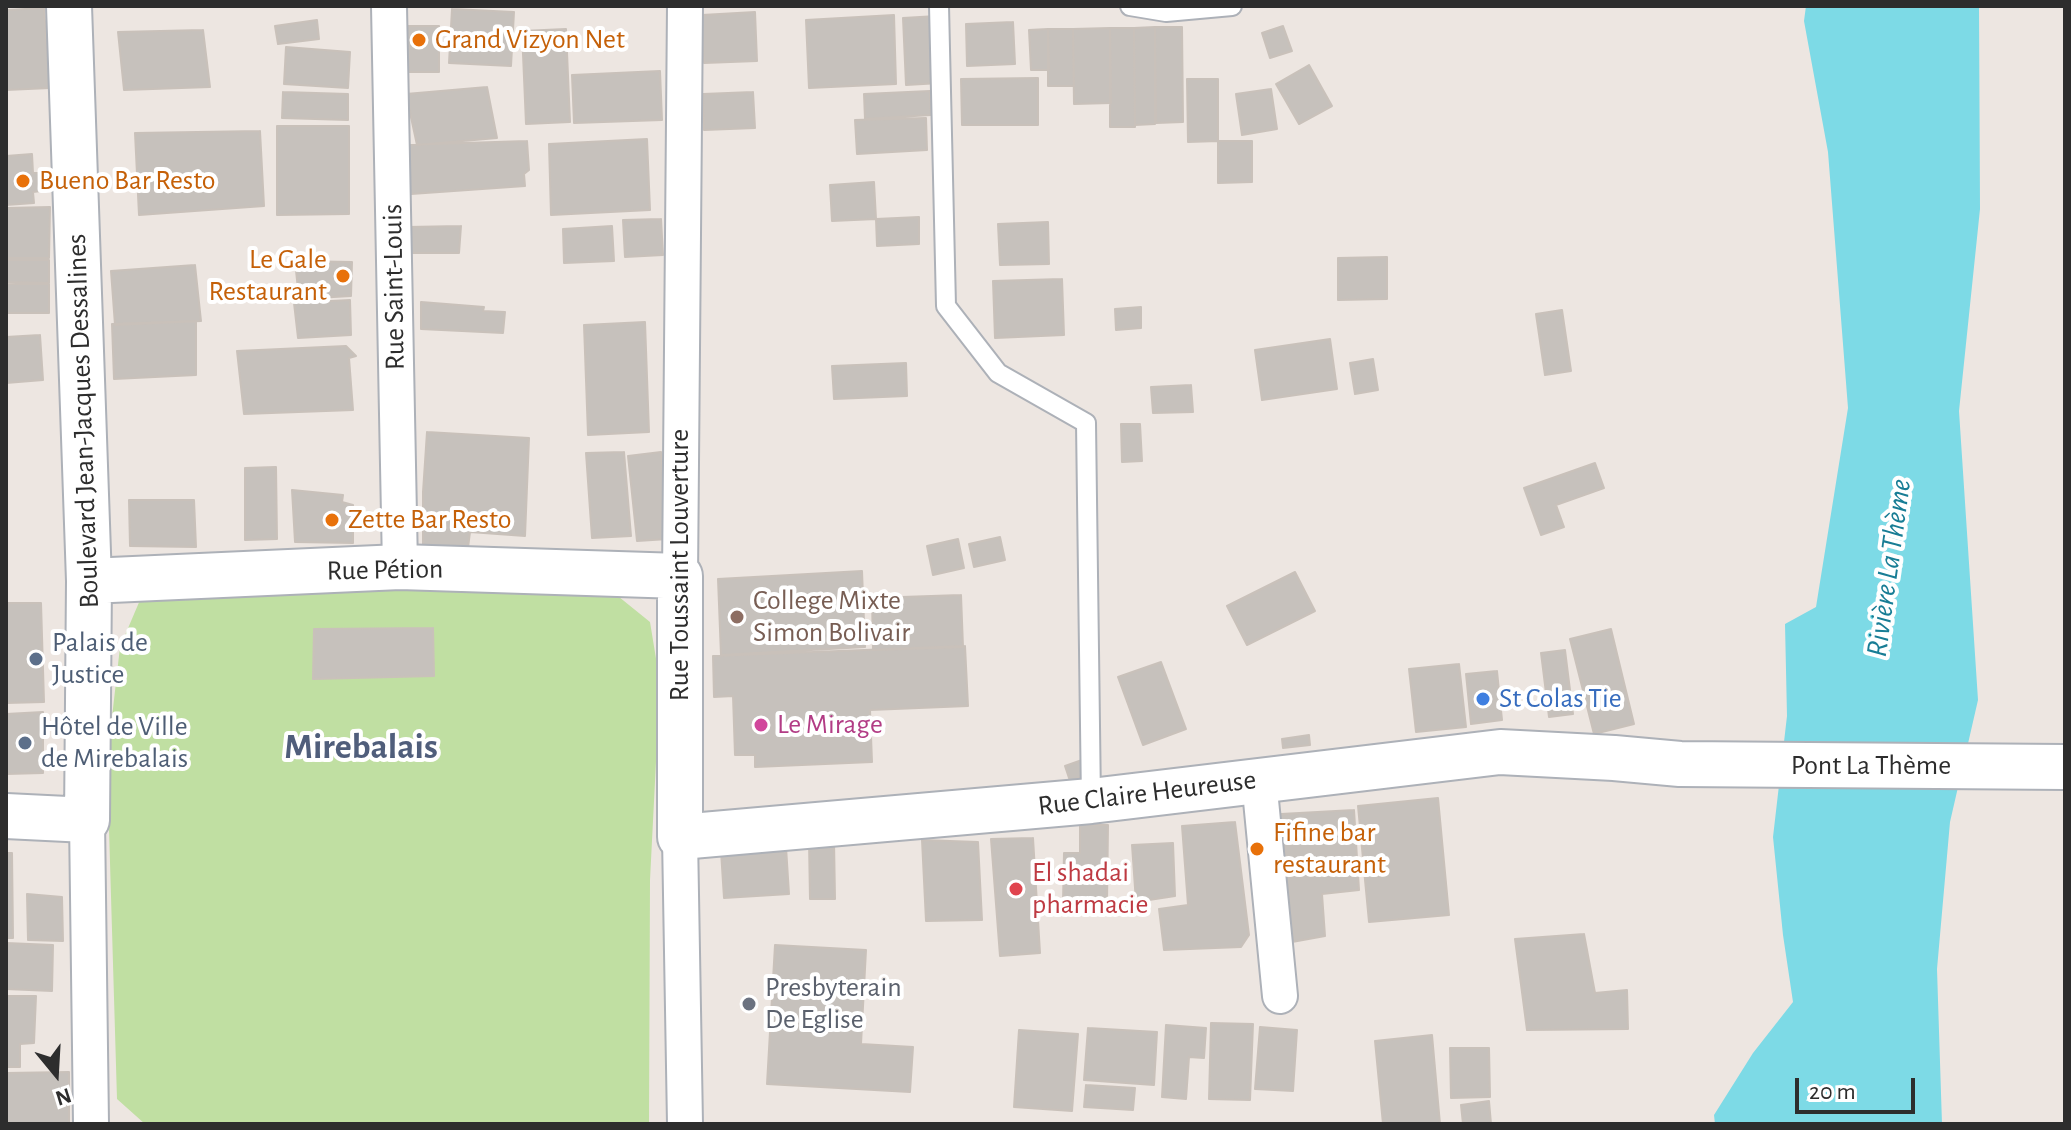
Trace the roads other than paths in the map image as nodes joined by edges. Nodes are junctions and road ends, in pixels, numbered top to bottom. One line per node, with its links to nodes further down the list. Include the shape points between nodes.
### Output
1 (69, 6): 9 (main road, Boulevard Jean-Jacques Dessalines)
2 (389, 6): 7 (street, Rue Saint-Louis)
3 (685, 6): 8 (street, Rue Toussaint Louverture)
4 (939, 6): 13 (lane, via 946,306 998,373 1086,423)
5 (1130, 6): 6 (lane, via 1166,12)
6 (1232, 6)
7 (400, 567): 8 (main road, Rue Pétion); 9 (main road, Rue Pétion)
8 (680, 576): 16 (main road, Rue Toussaint Louverture)
9 (89, 581): 15 (main road, Boulevard Jean-Jacques Dessalines)
10 (1680, 764): 11 (main road, Pont La Thème); 12 (main road, Rue Claire Heureuse, via 1500,752)
11 (2063, 767)
12 (1259, 780): 13 (main road, Rue Claire Heureuse); 17 (street)
13 (1091, 801): 16 (main road, Rue Claire Heureuse)
14 (6, 816): 15 (main road)
15 (87, 820): 18 (street, Boulevard Jean-Jacques Dessalines)
16 (680, 837): 19 (street, Rue Toussaint Louverture)
17 (1280, 996)
18 (91, 1124)
19 (685, 1124)

